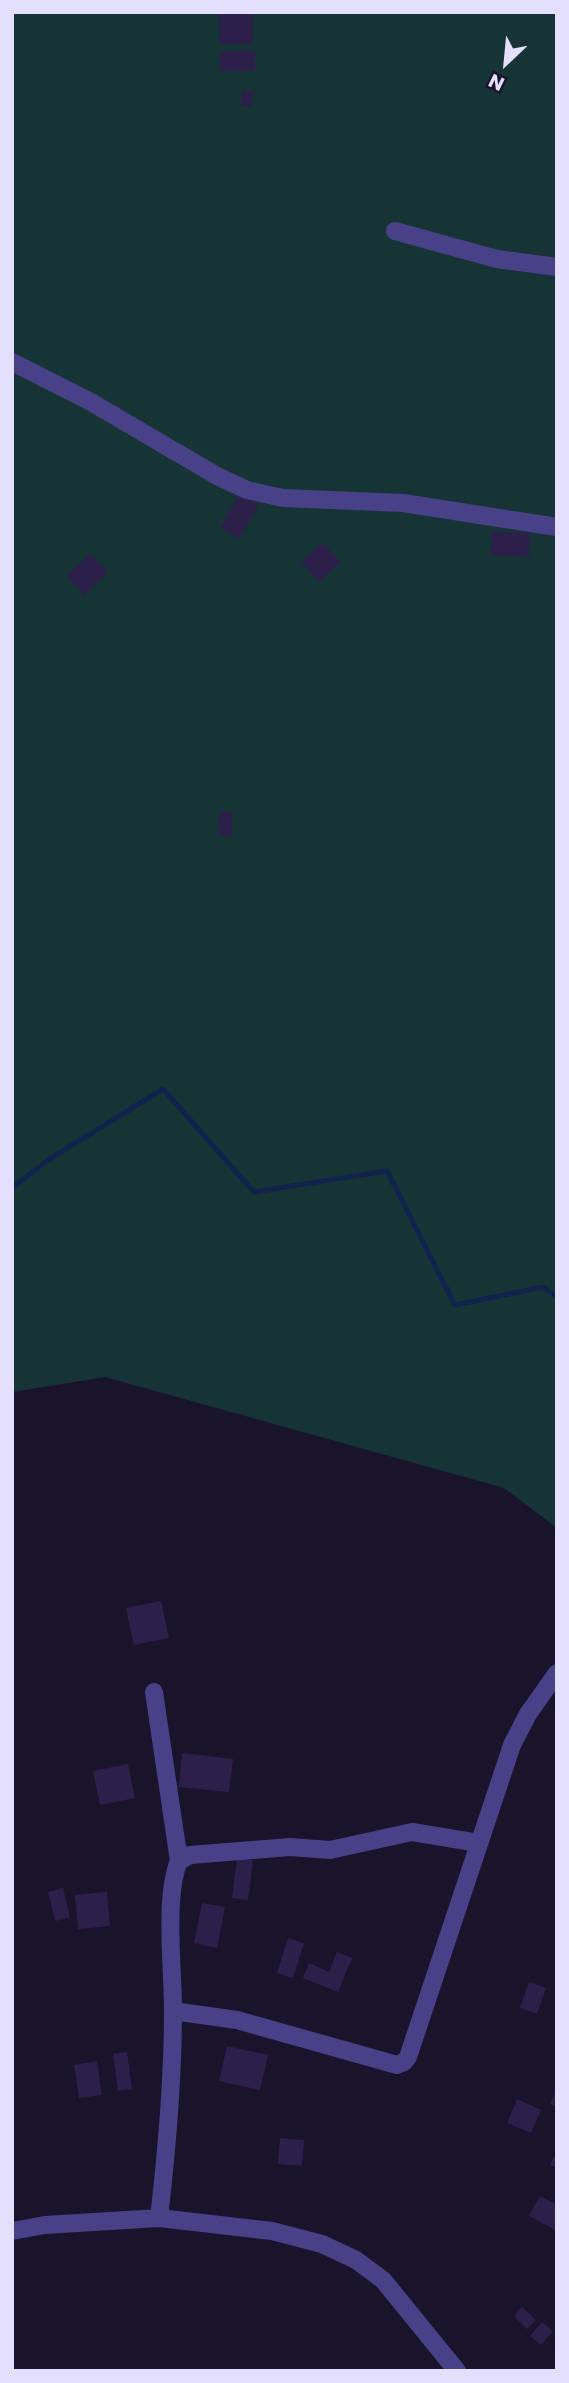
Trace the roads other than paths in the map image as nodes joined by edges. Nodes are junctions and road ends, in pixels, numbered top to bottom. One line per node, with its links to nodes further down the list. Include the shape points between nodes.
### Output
1 (395, 231): 2 (street, via 497,259)
2 (557, 267)
3 (12, 362): 4 (street, via 247,490 283,498 403,503)
4 (557, 527)
5 (557, 1674): 7 (street, via 512,1745)
6 (154, 1692): 8 (street)
7 (479, 1843): 8 (street, via 412,1832 330,1850 290,1847 190,1855); 9 (street, via 404,2062 397,2065 237,2020)
8 (179, 1861): 9 (street, via 173,1875)
9 (173, 2011): 10 (street)
10 (159, 2218): 11 (street); 12 (street, via 272,2231 322,2244 356,2260 383,2280)
11 (12, 2231)
12 (457, 2371)

